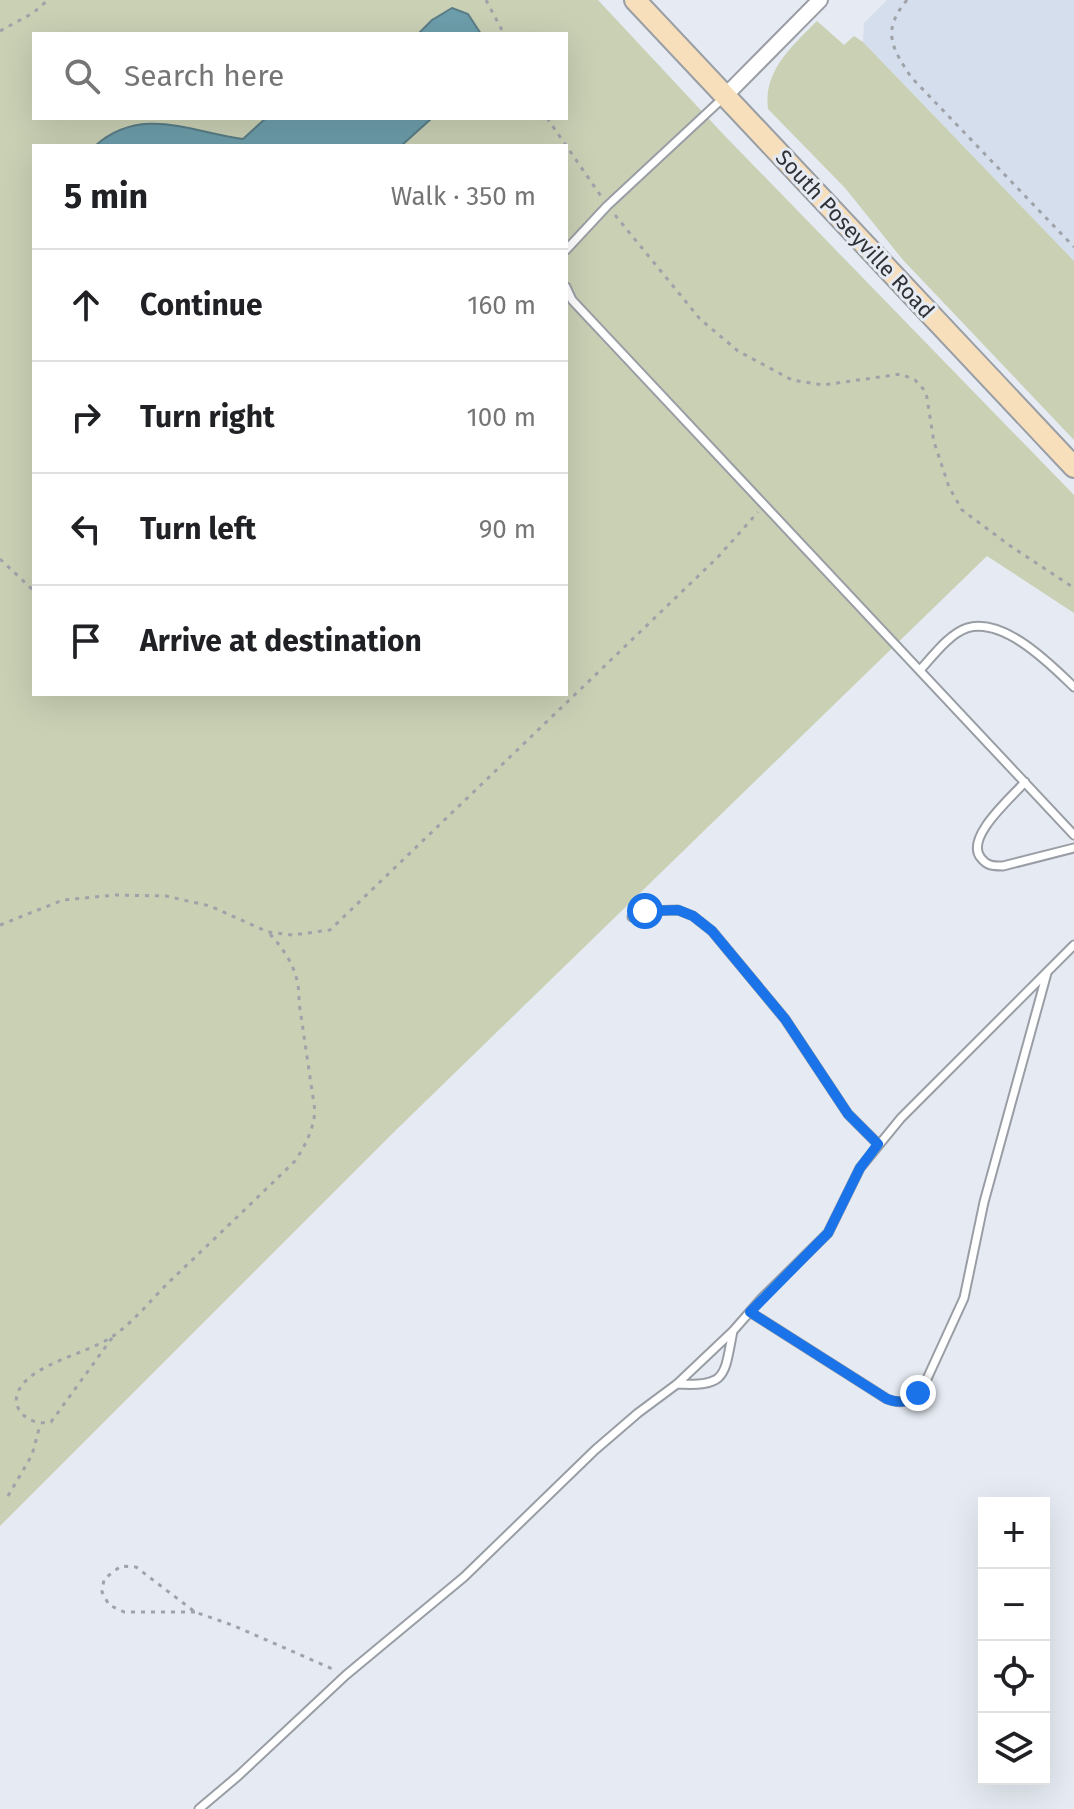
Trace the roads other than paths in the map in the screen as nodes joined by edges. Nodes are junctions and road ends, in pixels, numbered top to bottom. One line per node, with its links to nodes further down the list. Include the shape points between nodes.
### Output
1 (635, 0): 3 (main road, South Poseyville Road)
2 (820, 0): 3 (street)
3 (725, 96): 4 (lane); 6 (main road, South Poseyville Road)
4 (568, 248)
5 (568, 291): 7 (lane)
6 (1074, 467)
7 (920, 670): 8 (lane, via 956,634 979,626 1022,642); 9 (lane)
8 (1074, 687)
9 (1025, 782): 10 (lane); 11 (lane, via 983,829 976,852 991,866 1003,866)
10 (1074, 835)
11 (1074, 848)
12 (632, 917): 15 (lane, via 678,910 712,931 785,1019 848,1114)
13 (1074, 945): 14 (lane)
14 (1048, 971): 15 (lane); 16 (lane, via 990,1178 964,1298 918,1393 907,1402 887,1399)
15 (878, 1144): 16 (lane, via 828,1233)
16 (750, 1312): 17 (lane)
17 (733, 1331): 18 (lane); 18 (lane, via 719,1377 706,1384)
18 (677, 1384): 19 (lane, via 595,1450 441,1598 346,1675)
19 (199, 1809)

